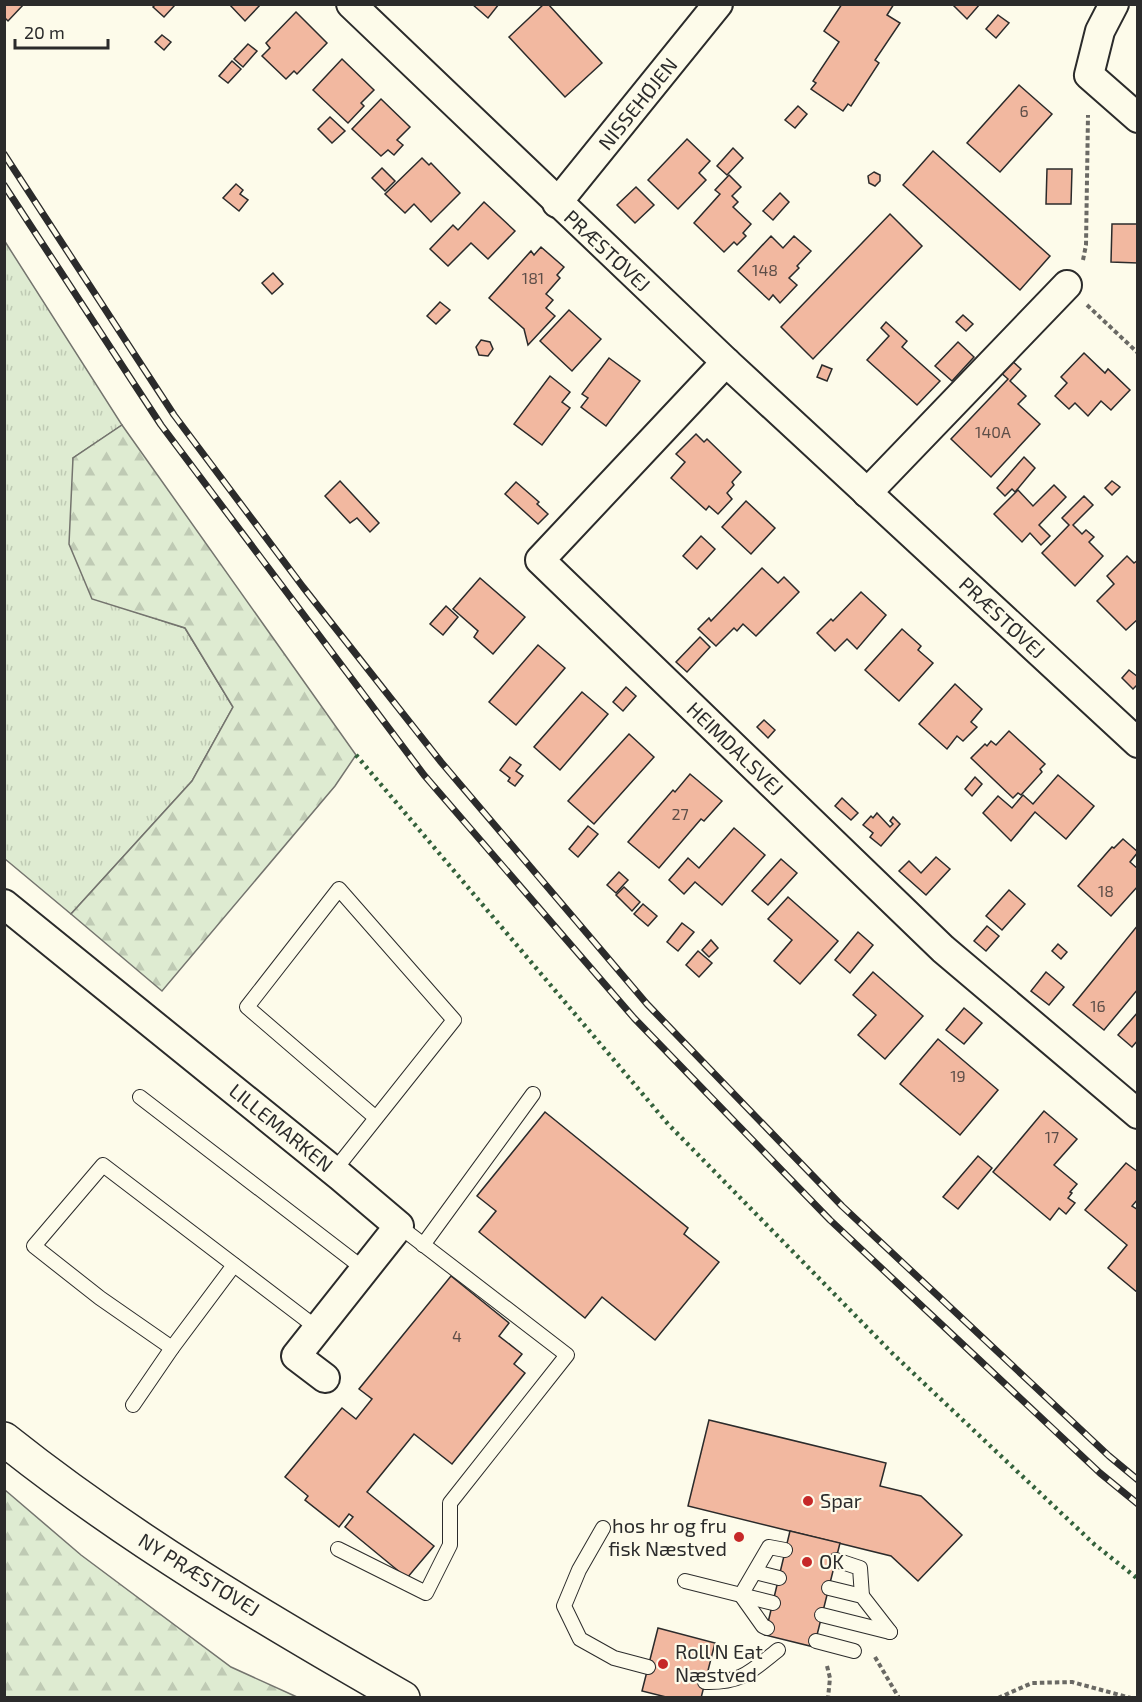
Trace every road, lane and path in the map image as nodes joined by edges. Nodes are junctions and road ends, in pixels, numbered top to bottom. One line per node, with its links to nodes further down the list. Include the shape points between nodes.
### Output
1 (351, 4): 6 (street, PRÆSTØVEJ)
2 (718, 4): 6 (street, NISSEHØJEN)
3 (1114, 4): 4 (street, via 1100,31)
4 (1089, 75): 5 (street); 7 (path, via 1086,245 1081,268)
5 (1137, 118)
6 (557, 203): 9 (street, PRÆSTØVEJ)
7 (1067, 285): 8 (path); 10 (street)
8 (1137, 353)
9 (726, 362): 10 (street, PRÆSTØVEJ); 15 (street, HEIMDALSVEJ, via 540,560 943,949)
10 (867, 493): 11 (street, PRÆSTØVEJ)
11 (1137, 743)
12 (4, 904): 17 (street, LILLEMARKEN)
13 (533, 1094): 19 (lane)
14 (140, 1097): 21 (lane)
15 (1137, 1114)
16 (376, 1118): 16 (lane, via 454,1020 339,888 246,1007); 17 (lane)
17 (334, 1171): 18 (street, LILLEMARKEN)
18 (399, 1226): 19 (lane); 21 (street)
19 (423, 1245): 28 (lane, via 567,1355 450,1503 450,1545 426,1593)
20 (234, 1265): 22 (lane); 23 (lane); 23 (lane, via 104,1165 34,1246)
21 (364, 1269): 22 (street)
22 (317, 1328): 24 (street, via 296,1356)
23 (172, 1348): 25 (lane)
24 (326, 1378)
25 (133, 1405)
26 (4, 1439): 48 (street, NY PRÆSTØVEJ, via 108,1518 293,1635)
27 (603, 1528): 45 (lane, via 564,1606 580,1639 614,1658)
28 (338, 1549)
29 (785, 1550): 31 (lane, via 769,1548)
30 (836, 1560): 36 (lane, via 860,1568)
31 (754, 1572): 32 (lane); 35 (lane)
32 (779, 1578)
33 (685, 1581): 35 (lane)
34 (829, 1588): 36 (lane)
35 (741, 1595): 37 (lane); 39 (lane)
36 (862, 1596): 38 (lane, via 890,1632)
37 (773, 1603)
38 (822, 1615)
39 (767, 1628)
40 (816, 1641): 42 (lane)
41 (778, 1650): 46 (lane, via 745,1676 726,1683)
42 (854, 1651)
43 (872, 1653): 50 (path)
44 (826, 1661): 49 (path, via 830,1678)
45 (648, 1667)
46 (705, 1682)
47 (998, 1697): 51 (path, via 1032,1683 1072,1682)
48 (403, 1698)
49 (828, 1698)
50 (899, 1698)
51 (1131, 1698)

